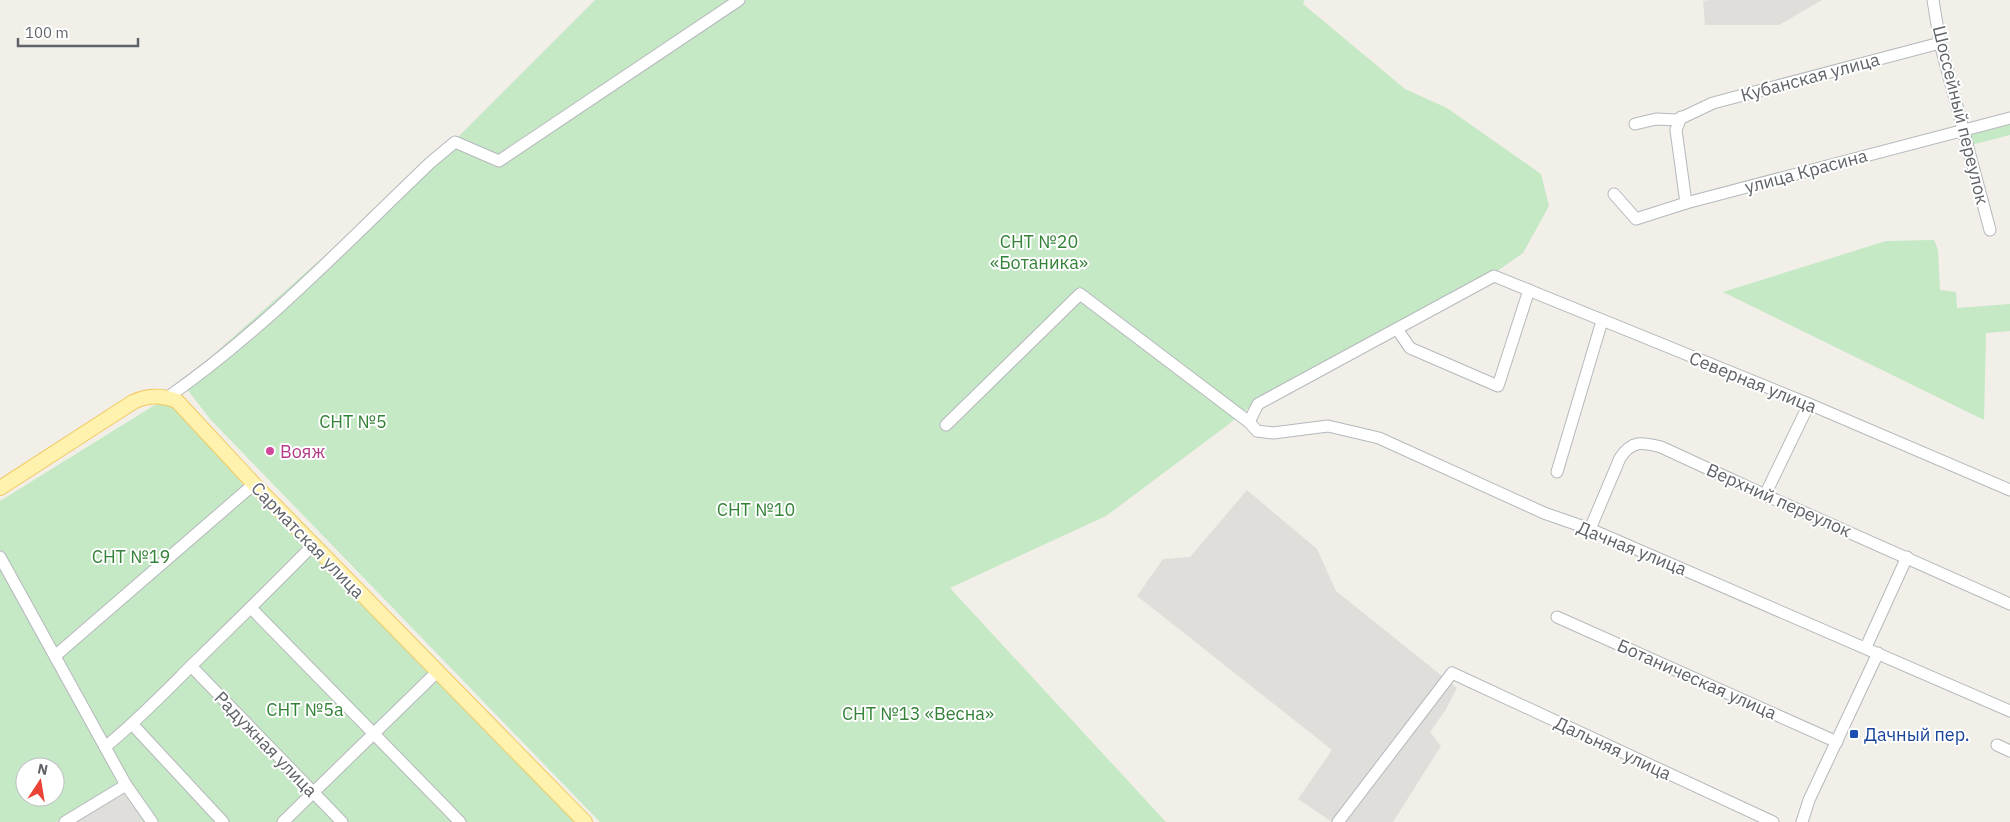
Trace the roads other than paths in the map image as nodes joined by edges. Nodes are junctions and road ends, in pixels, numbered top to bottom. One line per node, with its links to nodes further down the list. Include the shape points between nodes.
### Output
1 (739, 0): 14 (street, via 499,161 455,142 257,327 218,361)
2 (1933, 0): 3 (street, Шоссейный переулок)
3 (1940, 43): 4 (street, Кубанская улица, via 1713,103); 7 (street, Шоссейный переулок)
4 (1682, 117): 6 (street, via 1677,120 1656,118); 9 (street, via 1676,130)
5 (2010, 118): 7 (street, улица Красина)
6 (1635, 124)
7 (1964, 130): 9 (street, улица Красина); 10 (street, Шоссейный переулок)
8 (1614, 194): 9 (street, улица Красина, via 1636,219)
9 (1686, 203)
10 (1990, 230)
11 (1528, 290): 12 (street, Северная улица); 13 (street, Северная улица, via 1494,276); 13 (street, via 1498,386 1410,348)
12 (1602, 321): 15 (street, Северная улица); 18 (street)
13 (1396, 329): 16 (street, via 1258,404)
14 (168, 397): 19 (main road, Сарматская улица, via 184,407); 20 (main road, via 149,397 133,402)
15 (1809, 404): 21 (street, Северная улица); 22 (street)
16 (1249, 422): 17 (street, Дачная улица, via 1080,294); 23 (street, Дачная улица, via 1257,431 1272,433 1328,426 1379,438 1544,513)
17 (946, 425)
18 (1556, 472)
19 (254, 484): 24 (main road, Сарматская улица); 32 (street)
20 (0, 488)
21 (2010, 490)
22 (1765, 495): 23 (street, Верхний переулок, via 1661,447 1634,444 1626,448 1620,458); 26 (street, Верхний переулок)
23 (1590, 529): 30 (street, Дачная улица)
24 (313, 545): 28 (street); 34 (main road, Сарматская улица)
25 (0, 556): 32 (street)
26 (1907, 557): 27 (street, Верхний переулок); 30 (street)
27 (2010, 604)
28 (252, 608): 33 (street); 37 (street)
29 (1557, 617): 38 (street, Ботаническая улица)
30 (1866, 647): 31 (street, Дачная улица)
31 (1878, 653): 35 (street, Дачная улица); 38 (street)
32 (55, 656): 40 (street)
33 (191, 666): 36 (street); 43 (street, Радужная улица)
34 (437, 672): 37 (street); 50 (main road, Сарматская улица)
35 (2010, 711)
36 (133, 725): 40 (street); 46 (street)
37 (374, 733): 43 (street); 49 (street)
38 (1837, 742): 53 (street)
39 (1997, 745): 41 (street)
40 (106, 747): 42 (street)
41 (2010, 751)
42 (126, 785): 44 (street); 45 (street)
43 (313, 792): 47 (street); 48 (street, Радужная улица)
44 (65, 822)
45 (152, 822)
46 (223, 822)
47 (283, 822)
48 (342, 822)
49 (460, 822)
50 (585, 822)
51 (1338, 822): 52 (street, Дальняя улица, via 1452,673)
52 (1773, 822)
53 (1802, 822)

